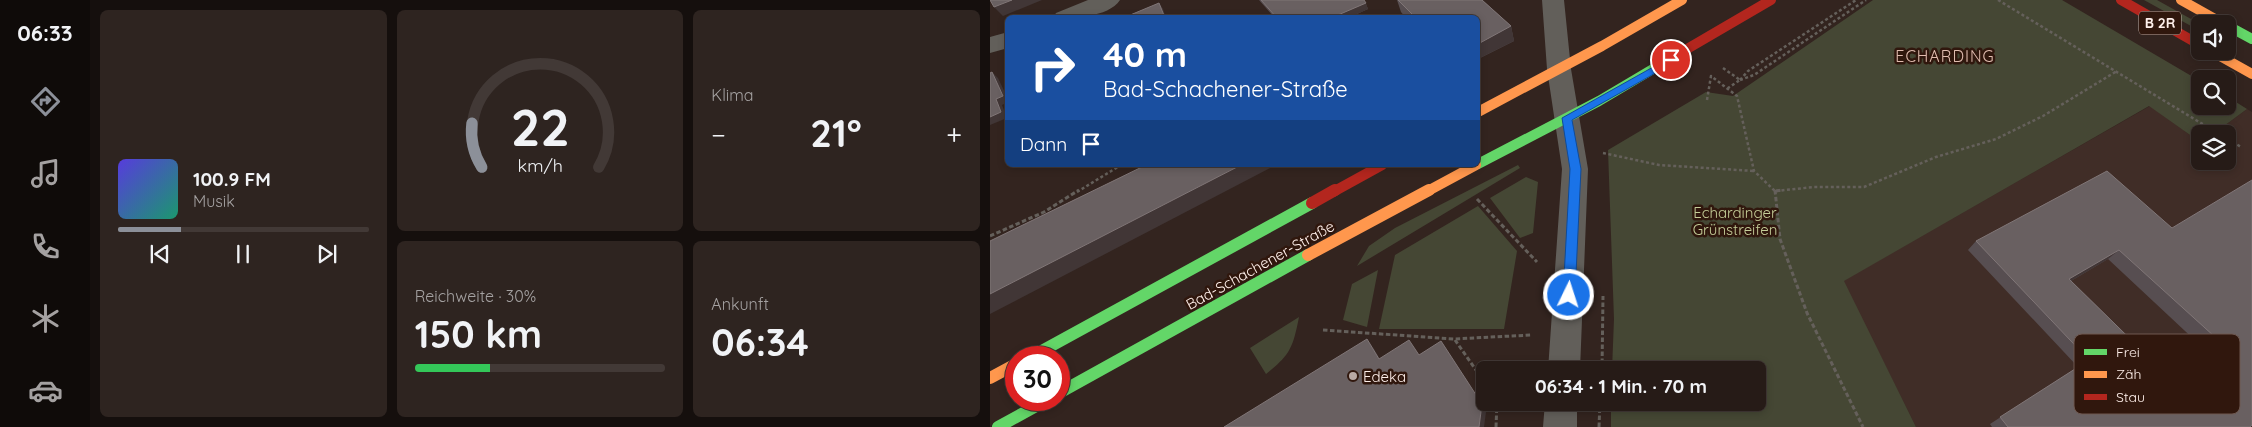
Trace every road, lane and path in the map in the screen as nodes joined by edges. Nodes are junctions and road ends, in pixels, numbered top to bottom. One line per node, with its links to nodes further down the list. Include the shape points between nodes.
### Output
1 (1108, 0): 10 (street)
2 (1553, 0): 19 (street)
3 (1682, 0): 19 (main road)
4 (1771, 0): 26 (main road, Bad-Schachener-Straße)
5 (1856, 0): 22 (path, via 1748,71)
6 (1866, 0): 22 (path, via 1754,75)
7 (1998, 0): 20 (path)
8 (2121, 0): 14 (main road, B 2R)
9 (2181, 0): 11 (main road, B 2R)
10 (1071, 15)
11 (2208, 15)
12 (2236, 30): 13 (main road)
13 (2252, 39)
14 (2191, 40)
15 (1005, 41): 16 (street)
16 (990, 44)
17 (2227, 60): 21 (main road)
18 (1723, 68): 22 (path)
19 (1559, 69): 25 (main road); 26 (street)
20 (2117, 71): 27 (path); 36 (path, via 2043,116 1996,139 1936,157 1864,188 1814,187)
21 (2252, 74)
22 (1740, 80): 23 (path)
23 (1728, 88): 24 (path, via 1711,76); 35 (path, via 1737,96)
24 (1707, 100)
25 (1480, 111)
26 (1567, 118): 31 (main road, Bad-Schachener-Straße); 44 (street, via 1575,169)
27 (2204, 125)
28 (2236, 144): 29 (path)
29 (2241, 147)
30 (1598, 152): 35 (path, via 1654,165)
31 (1480, 163)
32 (1118, 167): 38 (path, via 1044,212)
33 (1378, 167): 43 (main road, Bad-Schachener-Straße)
34 (1473, 167): 48 (main road, Bad-Schachener-Straße)
35 (1754, 170): 36 (path)
36 (1776, 191): 57 (path, via 1780,239 1807,313)
37 (1477, 199): 39 (path)
38 (990, 236)
39 (1539, 264)
40 (1323, 330): 42 (path)
41 (1530, 335): 42 (path)
42 (1454, 339): 46 (path)
43 (1051, 346)
44 (1564, 361)
45 (1005, 370): 47 (main road)
46 (1476, 370)
47 (990, 378)
48 (1070, 387)
49 (1027, 411): 53 (main road)
50 (1497, 411): 54 (path)
51 (1561, 411): 55 (street)
52 (1600, 411): 56 (path)
53 (998, 427)
54 (1496, 427)
55 (1560, 427)
56 (1599, 427)
57 (1863, 427)

